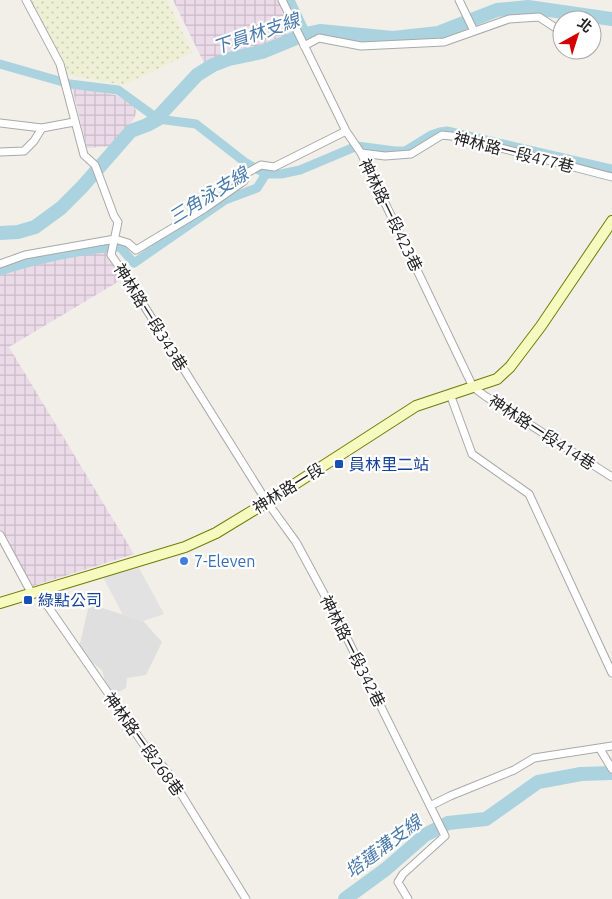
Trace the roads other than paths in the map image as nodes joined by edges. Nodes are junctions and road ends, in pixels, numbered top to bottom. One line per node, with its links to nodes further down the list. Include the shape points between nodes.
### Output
1 (26, 0): 7 (street, 神林路一段343巷, via 60,64)
2 (282, 0): 6 (street, 神林路一段423巷)
3 (459, 0): 5 (street)
4 (552, 25): 5 (street, via 539,17 509,19)
5 (474, 31): 6 (street, via 444,42 361,46 319,38)
6 (304, 46): 10 (street, 神林路一段423巷)
7 (74, 122): 9 (street); 15 (street, 神林路一段343巷, via 84,155 95,165 118,222)
8 (0, 123): 9 (street)
9 (42, 128): 11 (street, via 24,151)
10 (346, 131): 12 (street, 神林路一段423巷); 15 (street, via 274,167 261,165 204,209 136,250)
11 (0, 152)
12 (361, 153): 13 (street, 神林路一段477巷, via 385,156 411,154 442,135); 17 (street, 神林路一段423巷)
13 (612, 178)
14 (612, 221): 17 (street, 神林路一段, via 510,367 497,379)
15 (115, 239): 16 (street, via 25,255); 20 (street, 神林路一段343巷, via 111,255)
16 (0, 264)
17 (473, 387): 18 (street, 神林路一段); 19 (street, 神林路一段414巷)
18 (450, 394): 20 (street, 神林路一段, via 416,406); 24 (street, via 472,454 529,494)
19 (612, 477)
20 (267, 502): 22 (street, 神林路一段, via 216,533 185,547); 28 (street, 神林路一段342巷, via 296,542)
21 (0, 535): 22 (street, 神林路一段268巷)
22 (35, 593): 23 (street, 神林路一段); 29 (street, 神林路一段268巷, via 144,745 167,771)
23 (0, 603)
24 (612, 673)
25 (612, 746): 26 (street)
26 (600, 749): 27 (street); 28 (street, via 534,758 514,770)
27 (612, 768)
28 (432, 805): 30 (street, 神林路一段342巷, via 446,836 398,882)
29 (246, 899)
30 (408, 899)

